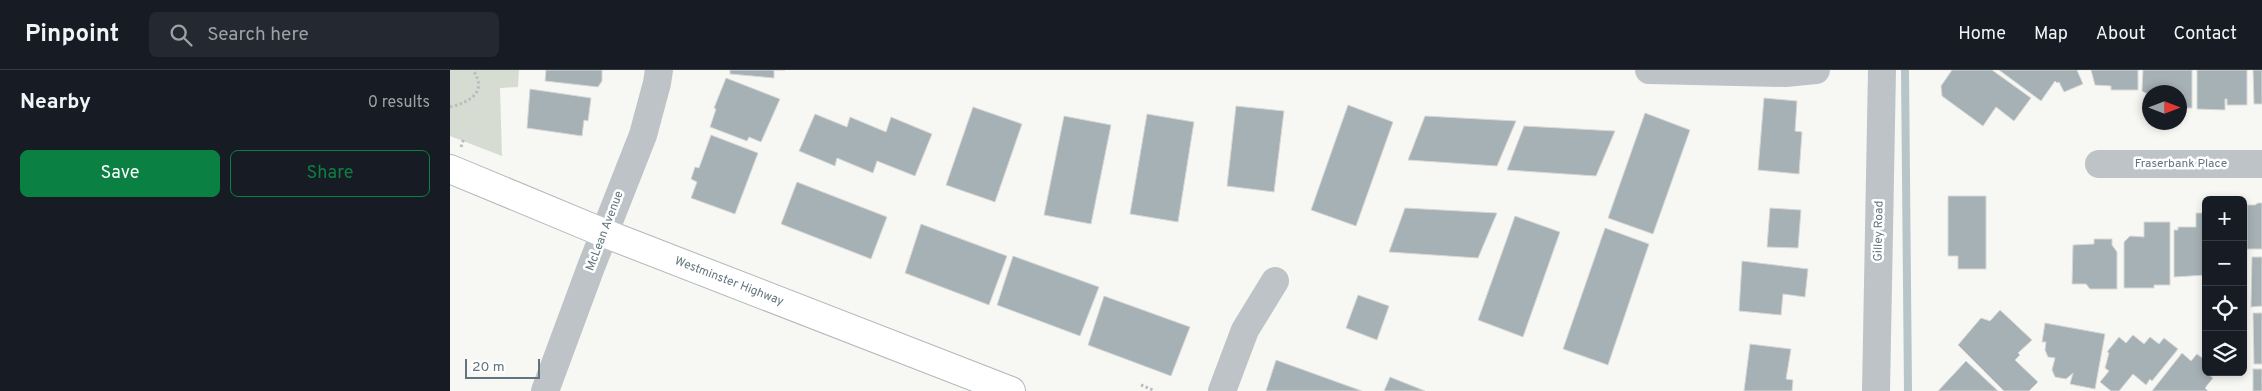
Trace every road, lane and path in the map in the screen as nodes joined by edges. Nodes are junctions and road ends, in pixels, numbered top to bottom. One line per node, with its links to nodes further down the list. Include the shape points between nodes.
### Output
1 (473, 70): 7 (path, via 477,75 478,91 474,98)
2 (659, 70): 11 (street, McLean Avenue, via 643,135)
3 (1649, 70): 6 (street)
4 (1816, 70): 6 (street, via 1785,73)
5 (1882, 70): 18 (street, Gilley Road)
6 (1748, 71)
7 (450, 107)
8 (2099, 164): 9 (street, Fraserbank Place)
9 (2262, 164)
10 (450, 169): 11 (main road, Westminster Highway)
11 (604, 233): 14 (street, McLean Avenue); 15 (main road, Westminster Highway)
12 (1275, 281): 17 (street, via 1245,330)
13 (1141, 385): 16 (path)
14 (545, 391)
15 (1011, 391)
16 (1155, 391)
17 (1222, 391)
18 (1876, 391)

